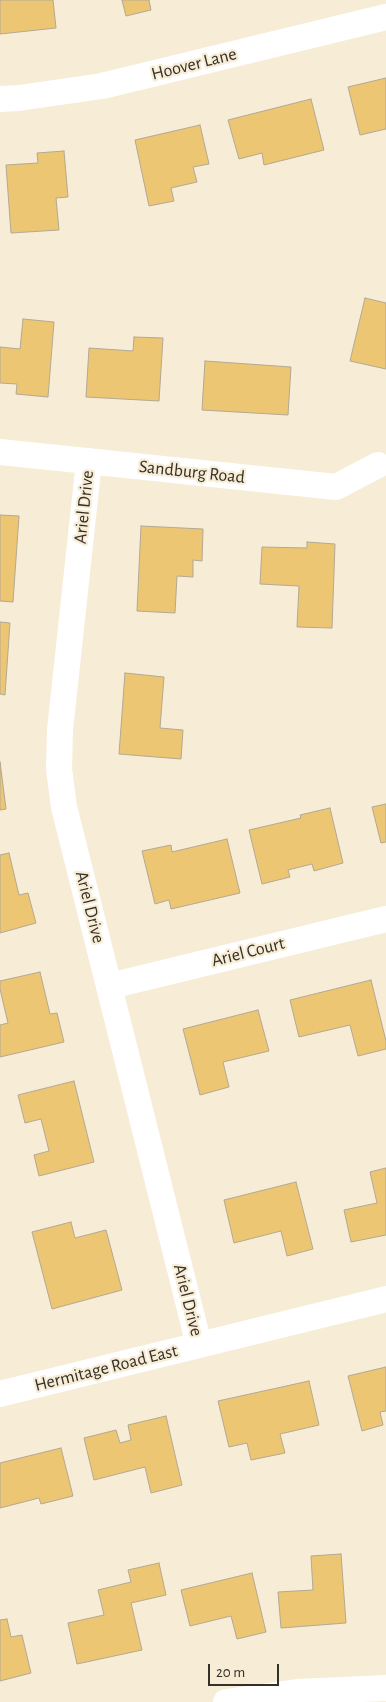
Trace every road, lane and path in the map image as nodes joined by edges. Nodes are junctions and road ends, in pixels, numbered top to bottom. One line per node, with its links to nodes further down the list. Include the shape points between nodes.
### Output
1 (386, 17): 2 (street, Hoover Lane, via 102,86)
2 (0, 99)
3 (0, 452): 4 (street, Sandburg Road)
4 (89, 461): 5 (street, Sandburg Road, via 336,487); 7 (street, Ariel Drive, via 60,730 59,769 64,807)
5 (378, 465)
6 (386, 919): 7 (street, Ariel Court)
7 (110, 986): 9 (street, Ariel Drive)
8 (386, 1299): 9 (street, Hermitage Road East)
9 (199, 1345): 10 (street, Hermitage Road East)
10 (0, 1394)
11 (386, 1688): 12 (street, via 296,1692)
12 (226, 1702)

